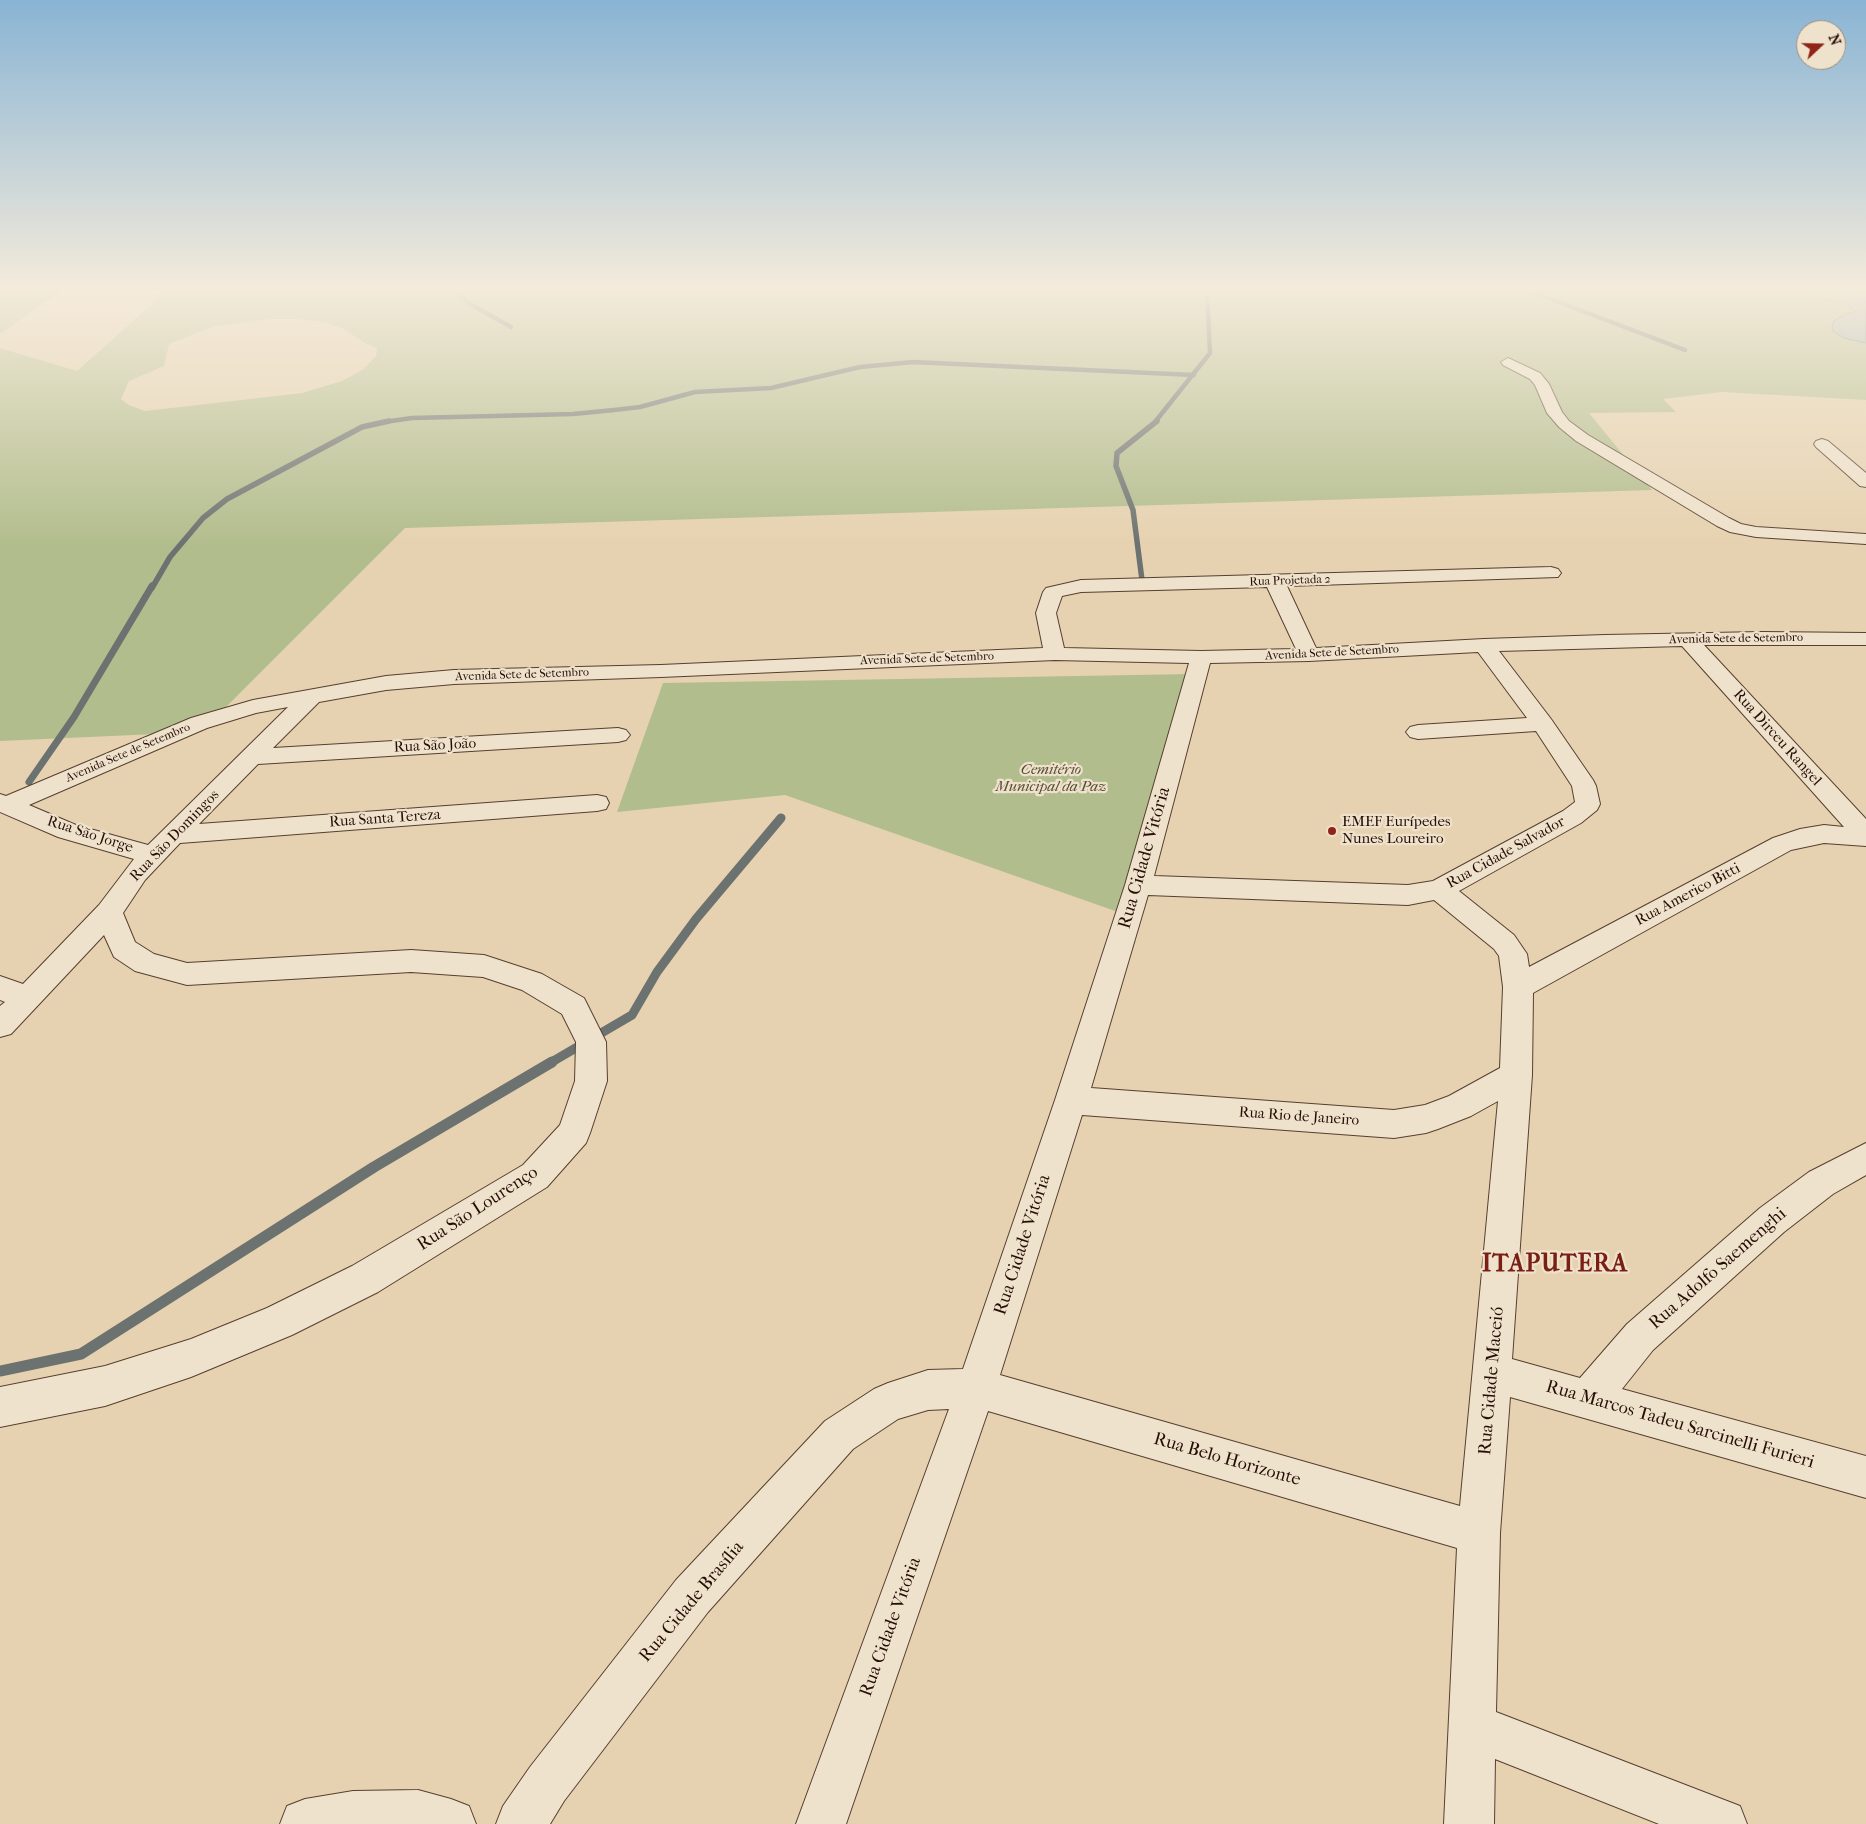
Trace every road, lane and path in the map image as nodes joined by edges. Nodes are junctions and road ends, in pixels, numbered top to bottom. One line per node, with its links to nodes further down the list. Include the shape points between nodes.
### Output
1 (1533, 375): 4 (street, via 1542,384 1555,413 1582,438 1723,522 1756,532)
2 (1822, 444): 3 (street)
3 (1866, 482)
4 (1866, 539)
5 (1551, 573): 6 (street, Rua Projetada 2)
6 (1275, 582): 10 (street, Rua Projetada 2, via 1081,586 1053,592 1046,613); 11 (street)
7 (1866, 639): 8 (street, Avenida Sete de Setembro)
8 (1688, 640): 9 (street, Avenida Sete de Setembro); 21 (street, Rua Dirceu Rangel)
9 (1484, 645): 11 (street, Avenida Sete de Setembro); 14 (street, Rua Cidade Salvador)
10 (1055, 654): 12 (street, Avenida Sete de Setembro); 13 (street, Avenida Sete de Setembro, via 454,677 386,683)
11 (1309, 655): 12 (street, Avenida Sete de Setembro)
12 (1201, 657): 23 (street, Rua Cidade Vitória)
13 (313, 695): 17 (street, Rua São Domingos); 18 (street, Avenida Sete de Setembro, via 253,707 199,723)
14 (1543, 724): 15 (street); 24 (street, Rua Cidade Salvador, via 1584,786 1588,804 1572,817)
15 (1418, 732)
16 (618, 735): 17 (street, Rua São João)
17 (253, 757): 20 (street, Rua São Domingos)
18 (4, 803): 22 (street, Rua São Jorge, via 67,831)
19 (598, 803): 20 (street, Rua Santa Tereza)
20 (172, 835): 22 (street, Rua São Domingos)
21 (1866, 836): 27 (street, Rua Americo Bitti, via 1824,834 1782,844)
22 (153, 855): 25 (street, Rua São Domingos)
23 (1138, 885): 24 (street, Rua Cidade Salvador, via 1408,895); 31 (street, Rua Cidade Vitória)
24 (1439, 890): 27 (street, Rua Cidade Maceió, via 1504,942 1513,954)
25 (108, 912): 28 (street, Rua São Domingos); 37 (street, Rua São Lourenço, via 124,949 146,963 187,974 411,961 484,966 532,982 573,1006 591,1042 591,1081 574,1133 535,1176 365,1279 279,1322 191,1358 104,1386)
26 (0, 987): 28 (street)
27 (1518, 987): 30 (street, Rua Cidade Maceió)
28 (27, 999): 29 (street, Rua São Domingos)
29 (0, 1025)
30 (1516, 1075): 31 (street, Rua Rio de Janeiro, via 1460,1106 1426,1119 1394,1124); 33 (street, Rua Cidade Maceió)
31 (1071, 1100): 34 (street, Rua Cidade Vitória)
32 (1866, 1158): 35 (street, Rua Adolfo Saemenghi, via 1821,1183 1772,1220 1640,1337)
33 (1493, 1374): 35 (street, Rua Marcos Tadeu Sarcinelli Furieri); 39 (street, Rua Cidade Maceió)
34 (976, 1388): 36 (street, Rua Belo Horizonte, via 928,1390); 39 (street, Rua Belo Horizonte); 44 (street, Rua Cidade Vitória)
35 (1587, 1400): 38 (street, Rua Marcos Tadeu Sarcinelli Furieri)
36 (888, 1403): 43 (street, Rua Cidade Brasília, via 839,1435 692,1596 547,1784)
37 (0, 1407)
38 (1866, 1477)
39 (1479, 1533): 40 (street, Rua Cidade Maceió)
40 (1471, 1726): 45 (street, Rua Cidade Maceió); 46 (street)
41 (305, 1824): 42 (street, via 353,1816 418,1815)
42 (451, 1824)
43 (521, 1824)
44 (821, 1824)
45 (1469, 1824)
46 (1722, 1824)

